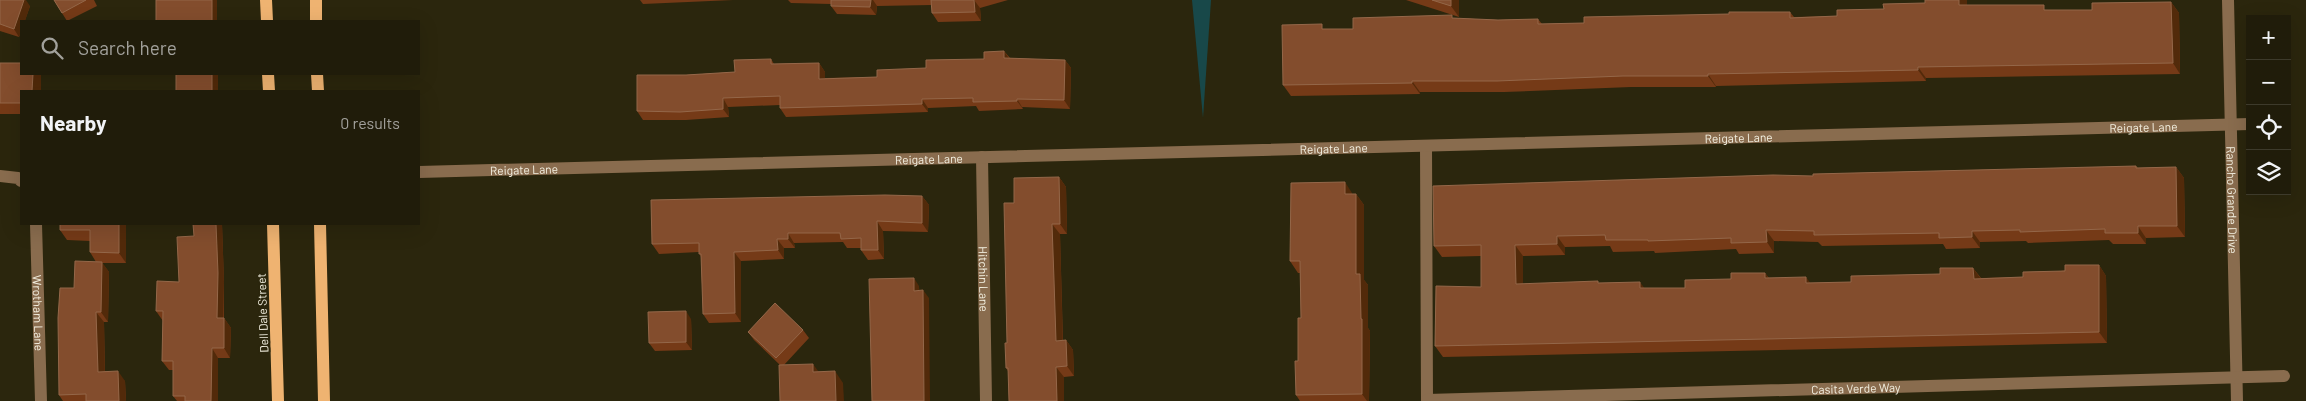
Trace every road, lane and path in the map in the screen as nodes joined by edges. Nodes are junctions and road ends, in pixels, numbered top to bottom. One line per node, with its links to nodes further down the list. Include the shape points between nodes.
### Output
1 (266, 0): 4 (main road)
2 (316, 0): 5 (main road)
3 (2228, 0): 11 (street, Rancho Grande Drive)
4 (267, 20)
5 (316, 20)
6 (268, 75): 8 (main road)
7 (317, 75): 9 (main road)
8 (269, 90)
9 (318, 90)
10 (2246, 124): 11 (street, Reigate Lane)
11 (2230, 125): 12 (street, Reigate Lane); 21 (street, Rancho Grande Drive)
12 (1426, 146): 13 (street, Reigate Lane); 22 (street)
13 (982, 157): 14 (street, Reigate Lane); 26 (street, Hitchin Lane)
14 (420, 172)
15 (0, 176): 16 (street)
16 (20, 181)
17 (36, 225): 23 (street, Wrotham Lane)
18 (273, 225): 24 (main road, Dell Dale Street)
19 (320, 225): 25 (main road)
20 (2284, 376): 21 (street, Casita Verde Way)
21 (2236, 378): 22 (street, Casita Verde Way); 27 (street, Rancho Grande Drive)
22 (1427, 400)
23 (40, 401)
24 (278, 401)
25 (324, 401)
26 (986, 401)
27 (2237, 401)

